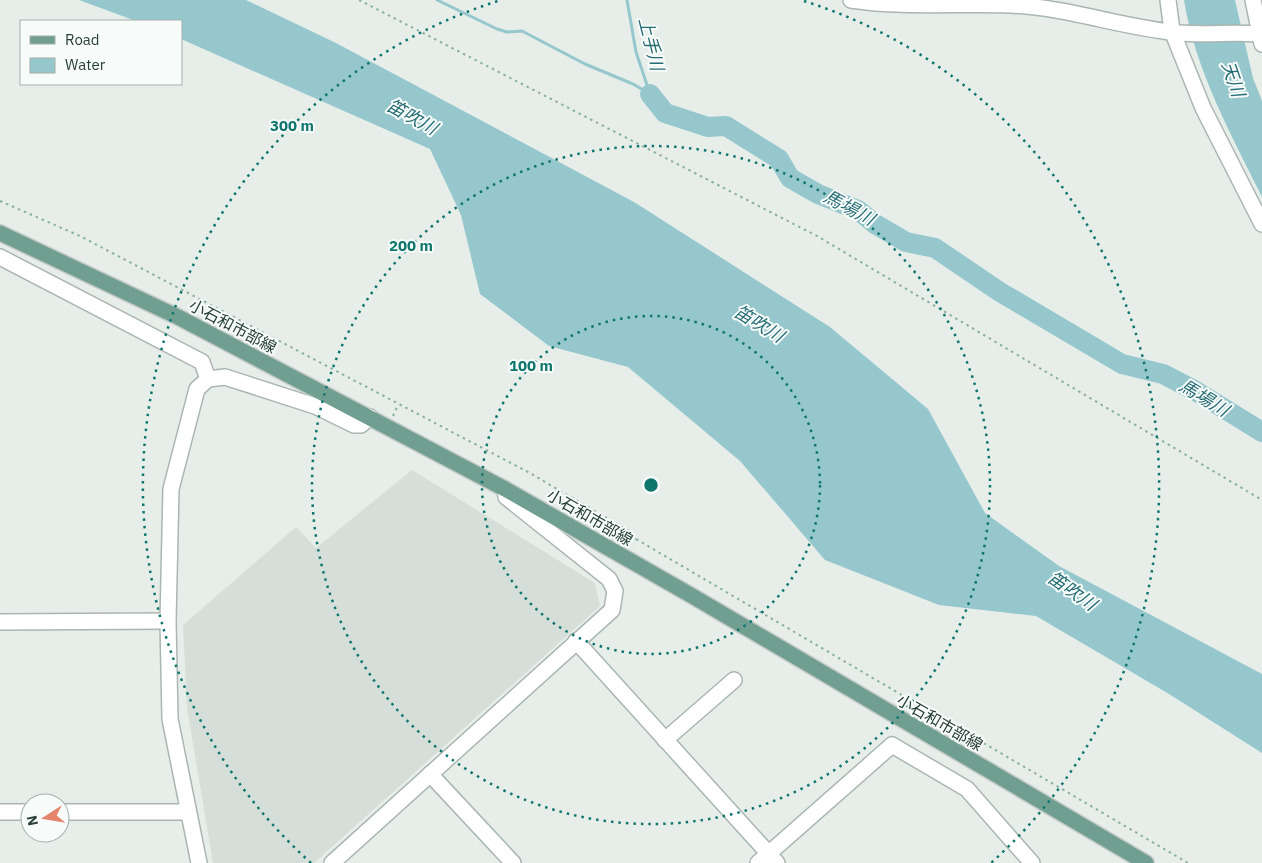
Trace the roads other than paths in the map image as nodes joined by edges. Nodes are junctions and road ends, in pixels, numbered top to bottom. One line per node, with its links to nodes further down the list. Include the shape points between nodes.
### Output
1 (851, 0): 4 (street)
2 (1168, 0): 5 (street)
3 (1253, 0): 6 (street)
4 (875, 2): 5 (street, via 1046,8)
5 (1175, 32): 6 (street); 7 (street, via 1203,108)
6 (1257, 37)
7 (1262, 224)
8 (0, 234): 11 (main road, 小石和市部線, via 178,317)
9 (0, 257): 10 (street, via 202,362)
10 (208, 379): 11 (street, via 225,377 315,406 354,424 361,425); 13 (street, via 197,389 171,489)
11 (370, 417): 12 (main road, 小石和市部線)
12 (505, 489): 15 (street, via 506,497 609,579 614,591 612,610); 28 (main road, 小石和市部線)
13 (168, 621): 14 (street); 22 (street, via 170,719)
14 (0, 622)
15 (576, 641): 17 (street); 18 (street)
16 (734, 680): 17 (street)
17 (665, 740): 23 (street)
18 (430, 774): 25 (street); 26 (street)
19 (0, 812): 20 (street)
20 (20, 812)
21 (70, 812): 22 (street)
22 (188, 812): 24 (street)
23 (768, 860): 27 (street, via 892,745 967,789)
24 (199, 863)
25 (332, 863)
26 (514, 863)
27 (1032, 863)
28 (1146, 863)

